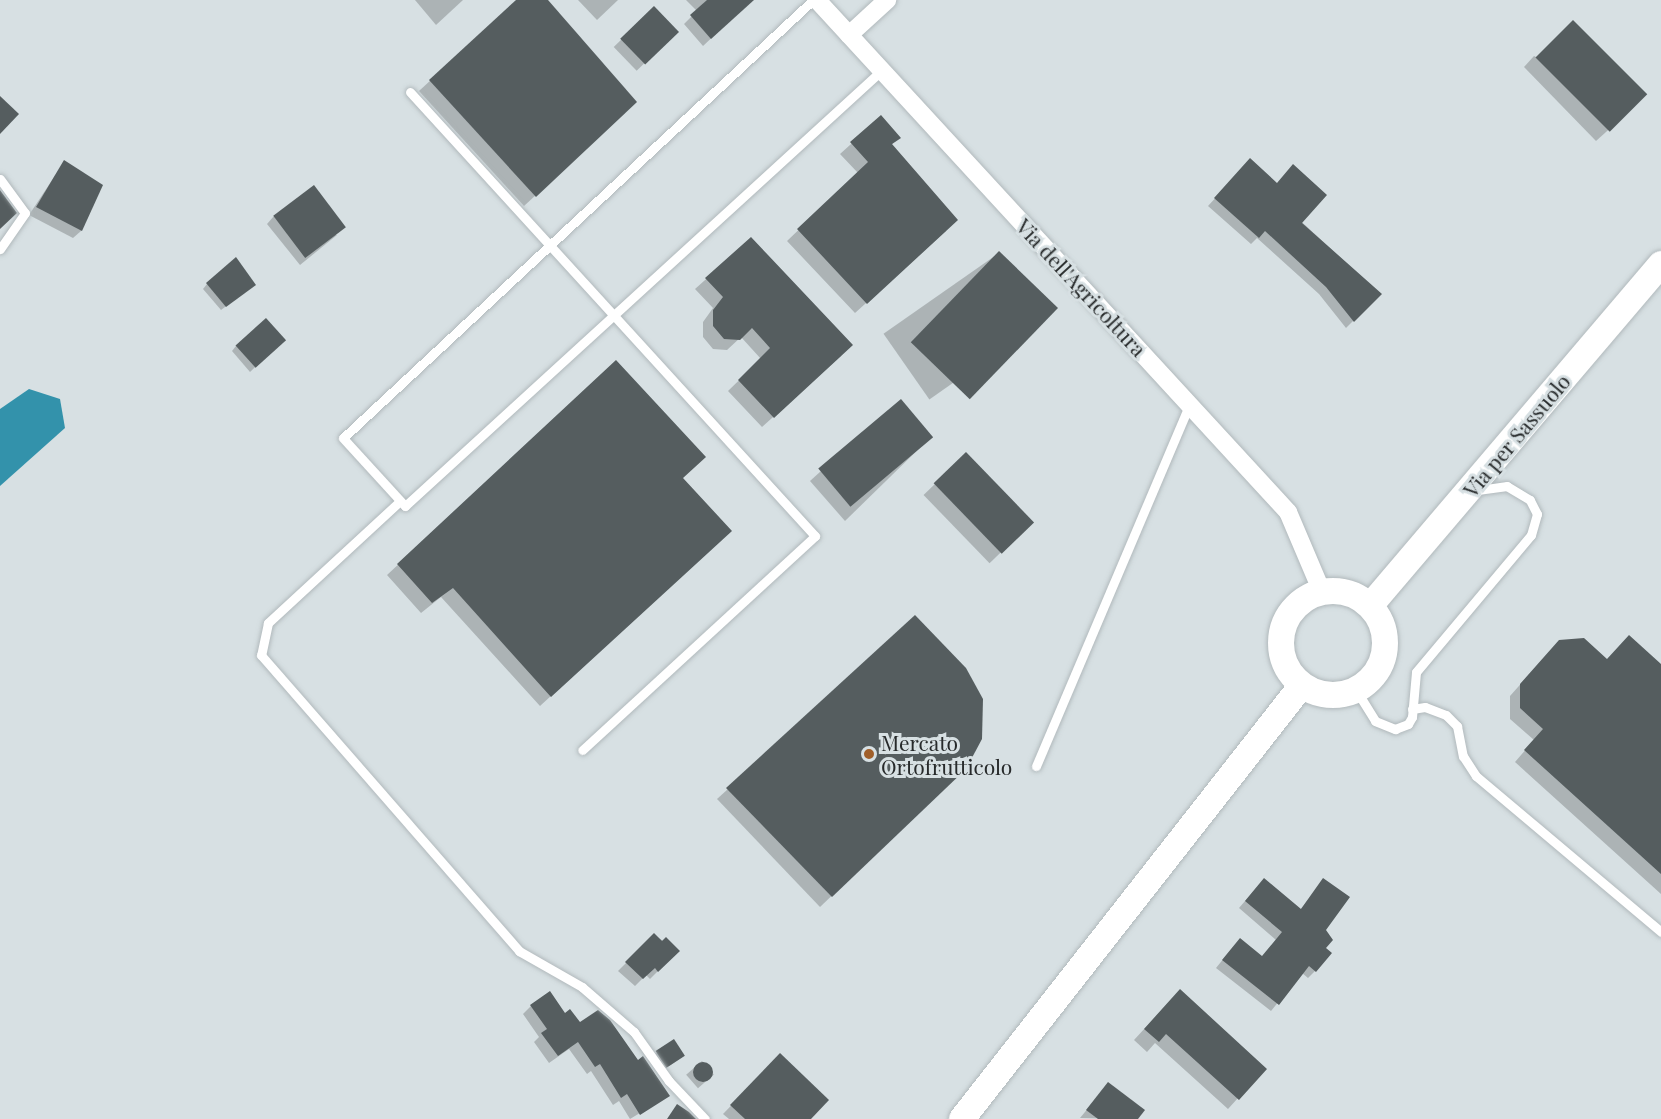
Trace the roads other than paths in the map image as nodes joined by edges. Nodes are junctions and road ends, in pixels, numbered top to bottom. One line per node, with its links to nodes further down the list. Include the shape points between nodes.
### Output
1 (815, 0): 3 (street, Via dell'Agricoltura); 7 (lane)
2 (887, 0): 3 (street)
3 (849, 35): 4 (street, Via dell'Agricoltura)
4 (882, 70): 10 (lane); 11 (street, Via dell'Agricoltura)
5 (410, 92): 7 (lane)
6 (0, 179): 8 (lane, via 25,213)
7 (549, 246): 10 (lane); 13 (lane, via 343,438)
8 (0, 249)
9 (1661, 264): 12 (main road, Via per Sassuolo)
10 (613, 316): 13 (lane, via 405,506); 19 (lane, via 815,536)
11 (1190, 404): 14 (street, Via dell'Agricoltura, via 1288,512); 20 (lane)
12 (1464, 496): 15 (main road, Via per Sassuolo); 18 (lane, via 1496,485 1507,486 1530,500 1537,514 1536,524 1526,544 1416,672)
13 (400, 501): 22 (lane, via 268,623 261,655 519,951 582,987 634,1032 669,1082)
14 (1322, 592): 15 (main road, via 1348,593); 16 (main road, via 1296,606 1282,632 1284,661)
15 (1370, 606): 17 (main road, via 1385,635 1385,652 1370,680)
16 (1302, 685): 17 (main road, via 1328,695); 23 (main road)
17 (1356, 690): 18 (lane, via 1375,721 1385,728 1408,724)
18 (1412, 709): 21 (lane, via 1425,707 1446,715 1457,726 1463,756 1476,776)
19 (582, 750)
20 (1036, 766)
21 (1661, 932)
22 (705, 1119)
23 (962, 1119)

